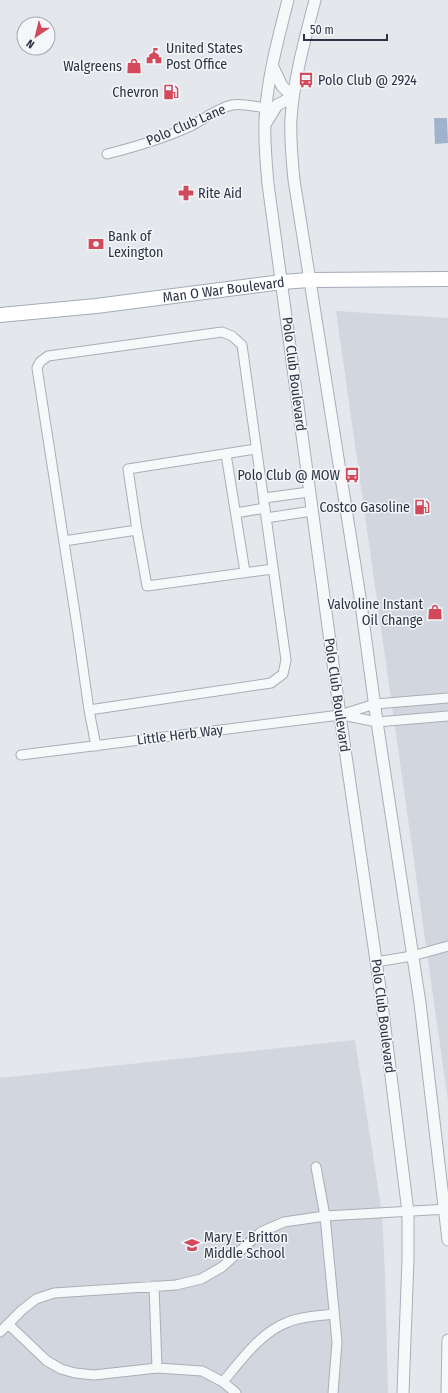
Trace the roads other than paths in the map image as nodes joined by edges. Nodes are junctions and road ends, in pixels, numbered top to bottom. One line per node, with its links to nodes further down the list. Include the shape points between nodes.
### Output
1 (288, 0): 3 (street, Polo Club Boulevard)
2 (315, 0): 4 (street, Polo Club Boulevard)
3 (272, 66): 4 (street, via 282,86); 5 (street, Polo Club Boulevard)
4 (293, 98): 6 (street, via 277,105); 9 (street, Polo Club Boulevard, via 291,135 294,180)
5 (266, 108): 6 (street, Polo Club Boulevard); 7 (street, Polo Club Lane, via 234,105 191,126)
6 (265, 125): 10 (street, Polo Club Boulevard, via 268,184)
7 (107, 154)
8 (448, 279): 9 (main road, Man O War Boulevard)
9 (310, 280): 10 (main road, Man O War Boulevard); 24 (street, Polo Club Boulevard)
10 (282, 282): 11 (main road, Man O War Boulevard, via 96,306); 14 (street, Polo Club Boulevard)
11 (0, 315)
12 (256, 449): 13 (street); 15 (street); 20 (street, via 242,345 232,336 222,332 48,356 37,368)
13 (226, 454): 17 (street); 19 (street, via 128,468)
14 (309, 492): 15 (street); 16 (street, Polo Club Boulevard)
15 (264, 498): 18 (street)
16 (312, 511): 18 (street); 26 (street, Polo Club Boulevard)
17 (236, 513): 18 (street); 22 (street)
18 (266, 513): 21 (street)
19 (136, 530): 20 (street); 22 (street, via 147,586)
20 (64, 541): 25 (street)
21 (273, 569): 22 (street); 25 (street, via 286,660 283,674 271,683)
22 (245, 572)
23 (448, 698): 24 (street)
24 (375, 704): 26 (street); 28 (street, Polo Club Boulevard)
25 (89, 710): 29 (street)
26 (340, 714): 28 (street); 29 (street, Little Herb Way); 33 (street, Polo Club Boulevard)
27 (448, 716): 28 (street)
28 (377, 722): 32 (street, Polo Club Boulevard)
29 (96, 746): 30 (street, Little Herb Way)
30 (21, 755)
31 (448, 946): 32 (street)
32 (412, 956): 33 (street); 35 (street, Polo Club Boulevard)
33 (376, 962): 36 (street, Polo Club Boulevard)
34 (316, 1167): 37 (street)
35 (446, 1209): 36 (street); 38 (street, Polo Club Boulevard)
36 (408, 1212): 37 (street); 48 (street, Polo Club Boulevard)
37 (325, 1216): 39 (street, via 284,1222 261,1232 222,1267 201,1279 176,1285); 40 (street)
38 (448, 1240)
39 (154, 1286): 41 (street, via 54,1293 36,1299); 44 (street)
40 (334, 1314): 45 (street, via 304,1317 274,1329 248,1352); 47 (street, via 337,1342)
41 (8, 1324): 42 (street); 44 (street, via 47,1361 61,1369 94,1375)
42 (0, 1332)
43 (448, 1340): 49 (street)
44 (157, 1368): 45 (street, via 202,1371)
45 (223, 1382): 46 (street)
46 (236, 1393)
47 (333, 1393)
48 (403, 1393)
49 (447, 1393)

